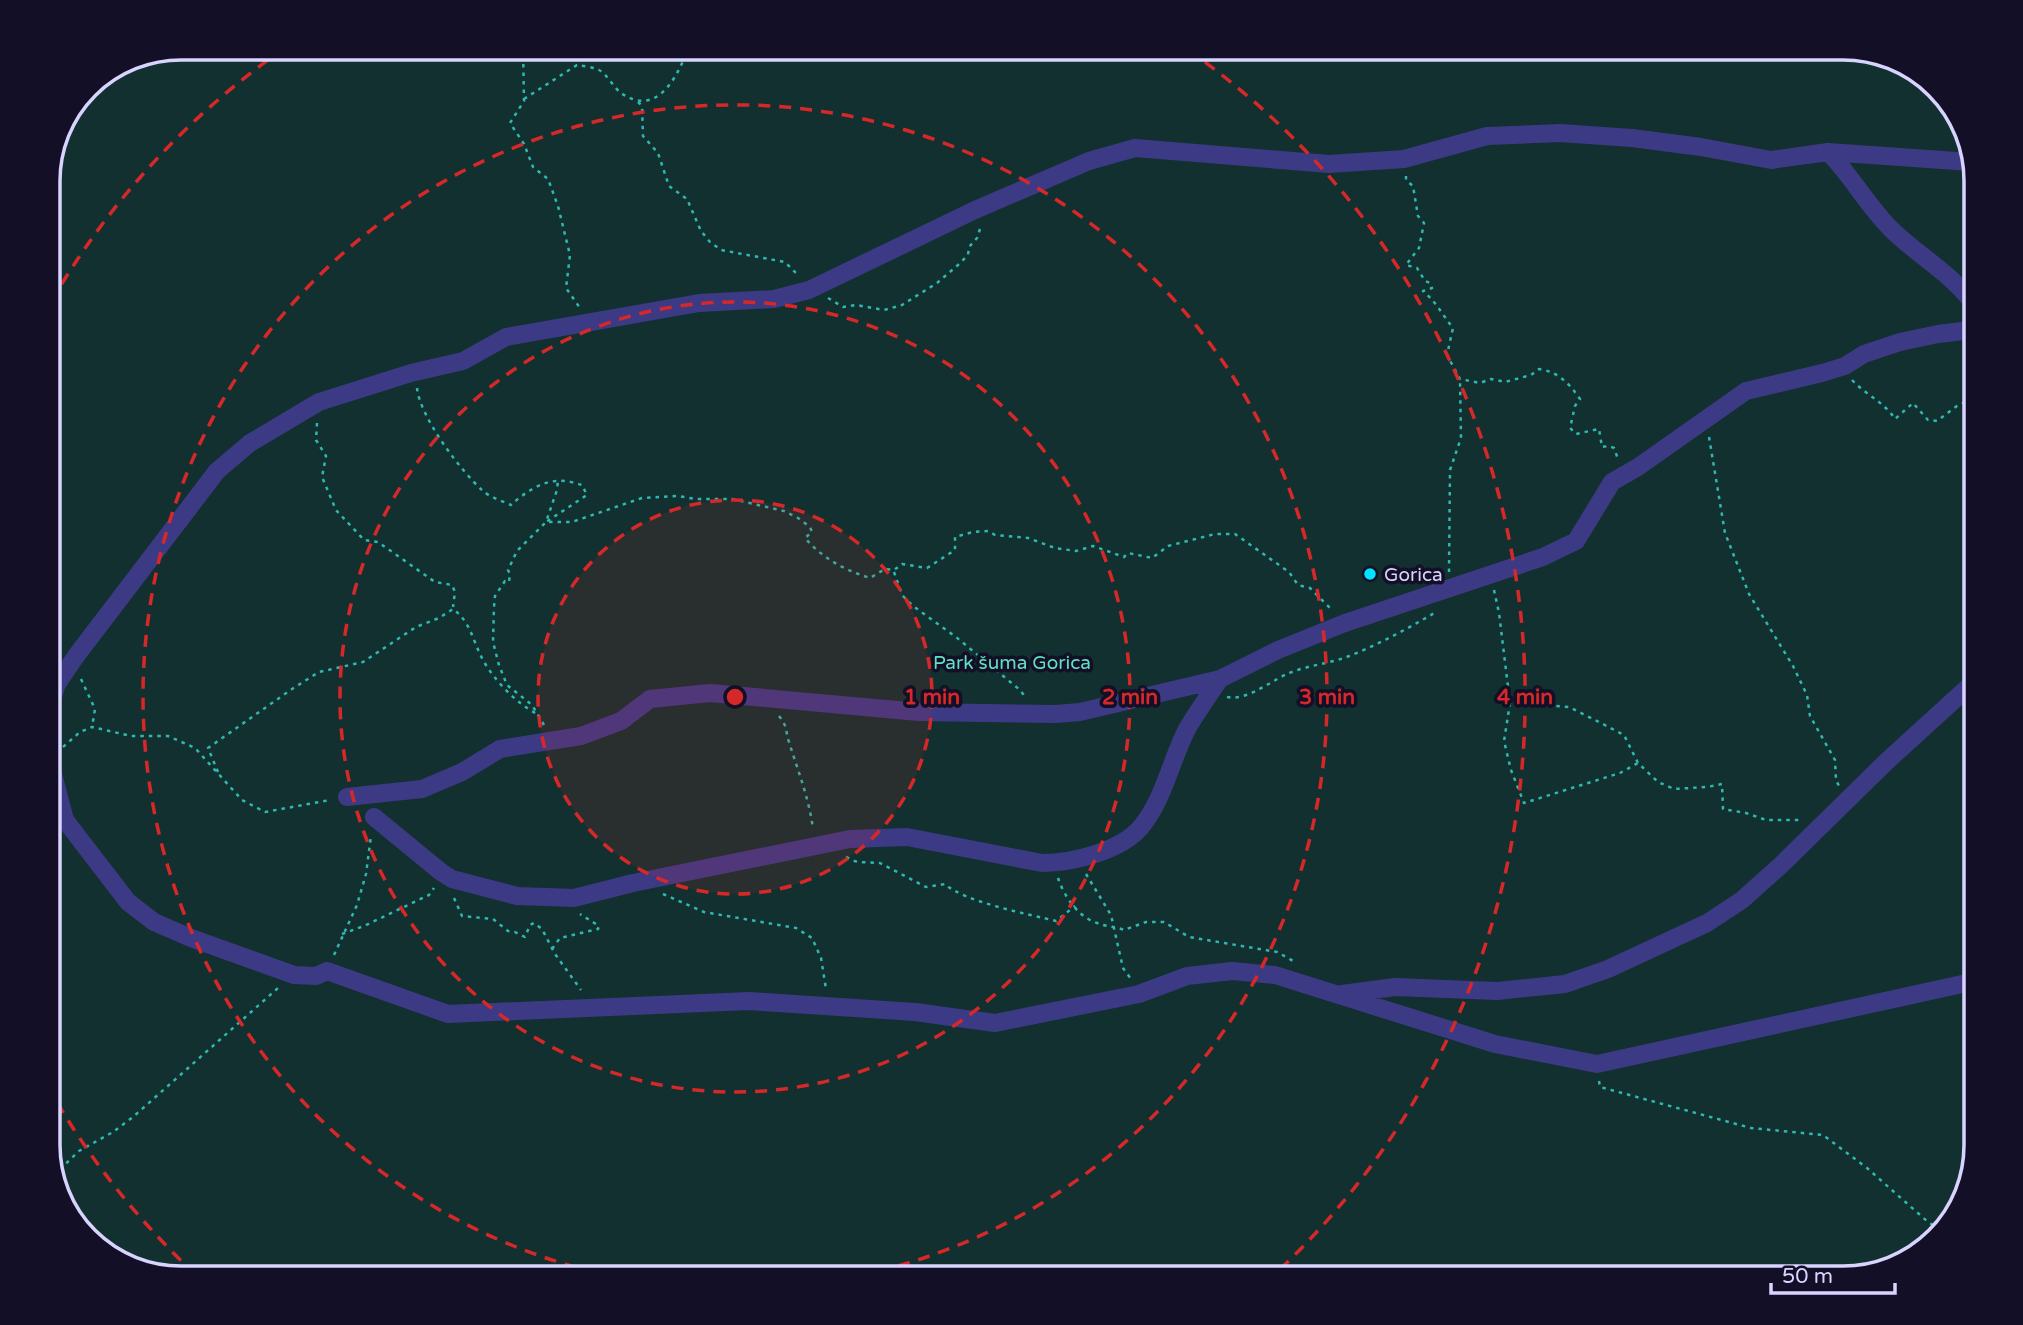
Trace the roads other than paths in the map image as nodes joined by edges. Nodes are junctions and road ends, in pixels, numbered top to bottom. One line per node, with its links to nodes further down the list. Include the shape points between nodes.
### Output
1 (1828, 152): 2 (street); 3 (street, via 1877,215); 5 (street, via 1771,160 1632,138 1560,133 1487,136 1404,159 1329,164 1135,148 1089,161 981,207 812,289 774,299 699,303 506,337 463,361 319,402 250,443 217,471)
2 (1962, 161)
3 (1964, 291)
4 (1964, 331): 6 (street, via 1888,346 1842,367 1746,391 1612,482 1576,541 1493,583 1449,589 1345,623 1278,650)
5 (60, 680)
6 (1216, 684): 8 (street, via 1080,712 1038,714 919,712 710,692 650,699 621,721 581,736 500,749 422,789); 10 (street, via 1187,730 1140,829 1108,850 1058,863 907,837 850,839 573,898 517,896 447,875)
7 (1964, 691): 12 (street, via 1742,900 1707,923 1565,985 1497,991 1395,987)
8 (347, 797)
9 (60, 802): 12 (street, via 65,820 128,902 153,922 294,975 316,976 327,971 448,1014 749,1001 915,1012 995,1023 1139,994 1187,976 1232,971 1275,975)
10 (374, 817)
11 (1964, 984): 12 (street, via 1597,1064 1494,1045)
12 (1335, 995)

